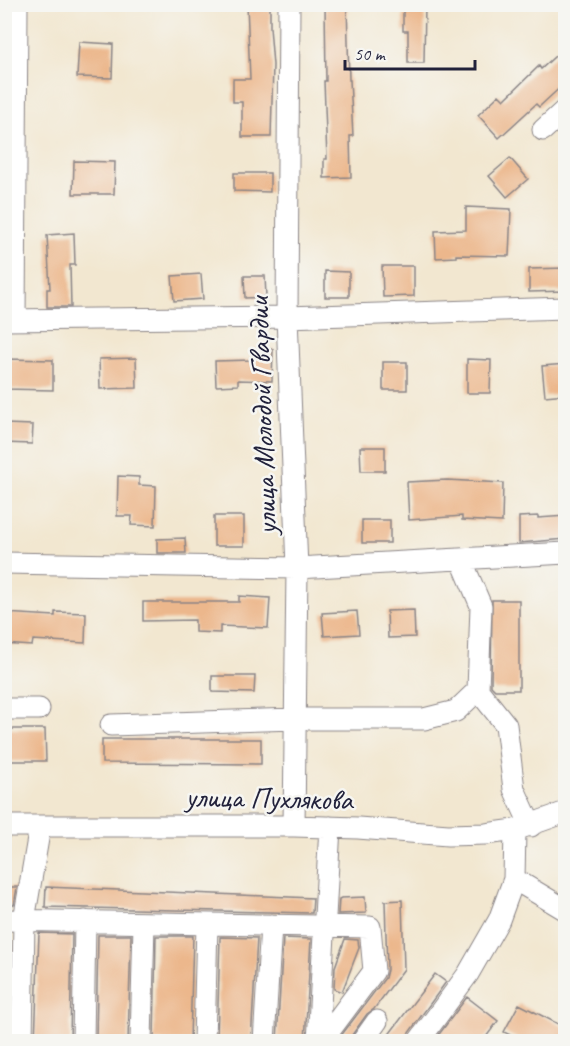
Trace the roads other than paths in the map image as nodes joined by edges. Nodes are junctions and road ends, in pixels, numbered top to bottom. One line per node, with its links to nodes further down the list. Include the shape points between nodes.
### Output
1 (17, 4): 7 (street)
2 (289, 4): 6 (street, улица Молодой Гвардии)
3 (566, 109): 4 (street)
4 (543, 130)
5 (566, 308): 6 (street)
6 (287, 317): 7 (street); 11 (street, улица Молодой Гвардии)
7 (10, 320)
8 (566, 553): 9 (street)
9 (461, 559): 11 (street); 12 (street, via 481,606)
10 (4, 563): 11 (street)
11 (297, 568): 15 (street, улица Молодой Гвардии)
12 (478, 690): 15 (street, via 456,711 423,720); 22 (street, via 506,724)
13 (4, 709): 14 (street)
14 (39, 709)
15 (295, 719): 16 (street); 19 (street, улица Молодой Гвардии)
16 (111, 725)
17 (566, 812): 22 (street, улица Пухлякова)
18 (4, 826): 20 (street, улица Пухлякова)
19 (294, 826): 20 (street, улица Пухлякова); 21 (street, улица Пухлякова)
20 (40, 827): 25 (street)
21 (330, 827): 22 (street, улица Пухлякова, via 448,835); 30 (street)
22 (523, 828): 23 (street)
23 (514, 879): 24 (street); 39 (street, via 499,920 468,974)
24 (566, 910)
25 (14, 920): 26 (street); 32 (street)
26 (85, 921): 27 (street); 33 (street)
27 (144, 922): 28 (street); 34 (street)
28 (207, 924): 29 (street); 35 (street)
29 (271, 925): 30 (street); 36 (street)
30 (324, 926): 37 (street); 37 (street, via 370,927 374,971)
31 (377, 1021): 38 (street)
32 (22, 1041)
33 (83, 1041)
34 (141, 1041)
35 (204, 1041)
36 (264, 1041)
37 (319, 1041)
38 (362, 1041)
39 (418, 1041)

